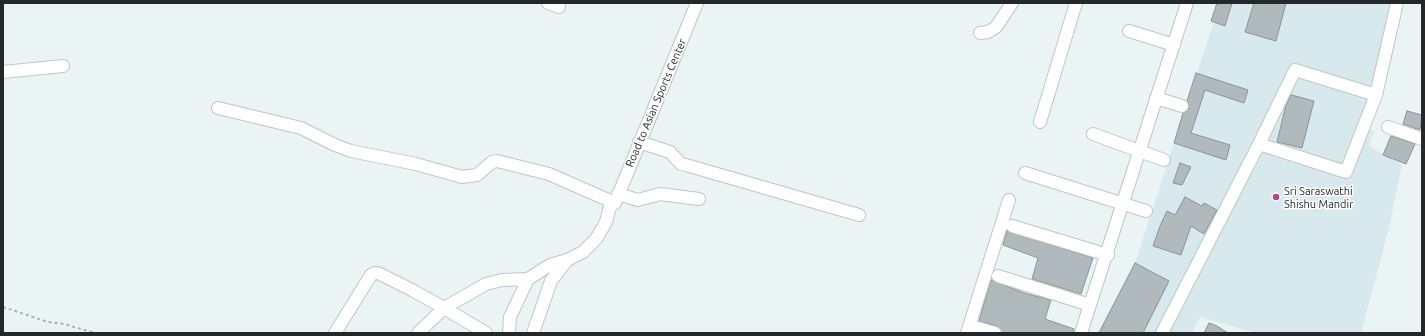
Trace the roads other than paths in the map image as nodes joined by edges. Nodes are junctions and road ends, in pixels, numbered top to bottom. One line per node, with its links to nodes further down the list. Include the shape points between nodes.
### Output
1 (697, 3): 19 (street, Road to Asian Sports Center)
2 (1012, 3): 7 (street, via 996,27)
3 (1076, 3): 15 (street)
4 (1187, 3): 8 (street)
5 (1397, 3): 11 (street)
6 (1129, 31): 8 (street)
7 (980, 33)
8 (1174, 45): 12 (street)
9 (63, 66): 10 (street)
10 (3, 72)
11 (1376, 95): 20 (street, via 1295,70); 20 (street, via 1346,172)
12 (1156, 98): 13 (street); 21 (street)
13 (1182, 106)
14 (218, 108): 24 (street, via 300,128 351,151 416,164 462,177 477,175 492,162 497,161 549,174)
15 (1040, 122)
16 (1388, 127): 18 (street)
17 (1093, 134): 21 (street)
18 (1422, 137)
19 (639, 142): 24 (street, Road to Asian Sports Center); 29 (street, via 670,152 681,164)
20 (1260, 144): 45 (street)
21 (1139, 151): 22 (street); 27 (street)
22 (1164, 160)
23 (1025, 173): 27 (street)
24 (616, 198): 25 (street, via 638,200 660,194); 32 (street, Road to Asian Sports Center, via 596,238 583,252)
25 (699, 199)
26 (1009, 200): 37 (street)
27 (1122, 202): 28 (street); 31 (street)
28 (1146, 211)
29 (859, 215)
30 (1012, 226): 31 (street)
31 (1108, 255): 35 (street)
32 (567, 260): 34 (street, via 550,265); 42 (street, via 551,281)
33 (998, 276): 35 (street)
34 (528, 279): 36 (street, via 502,280 486,284); 41 (street, via 510,317)
35 (1090, 305): 44 (street)
36 (444, 308): 38 (street, via 375,273); 39 (street); 40 (street)
37 (972, 330): 43 (street)
38 (335, 333)
39 (418, 333)
40 (486, 333)
41 (509, 333)
42 (532, 333)
43 (995, 333)
44 (1081, 333)
45 (1162, 333)

